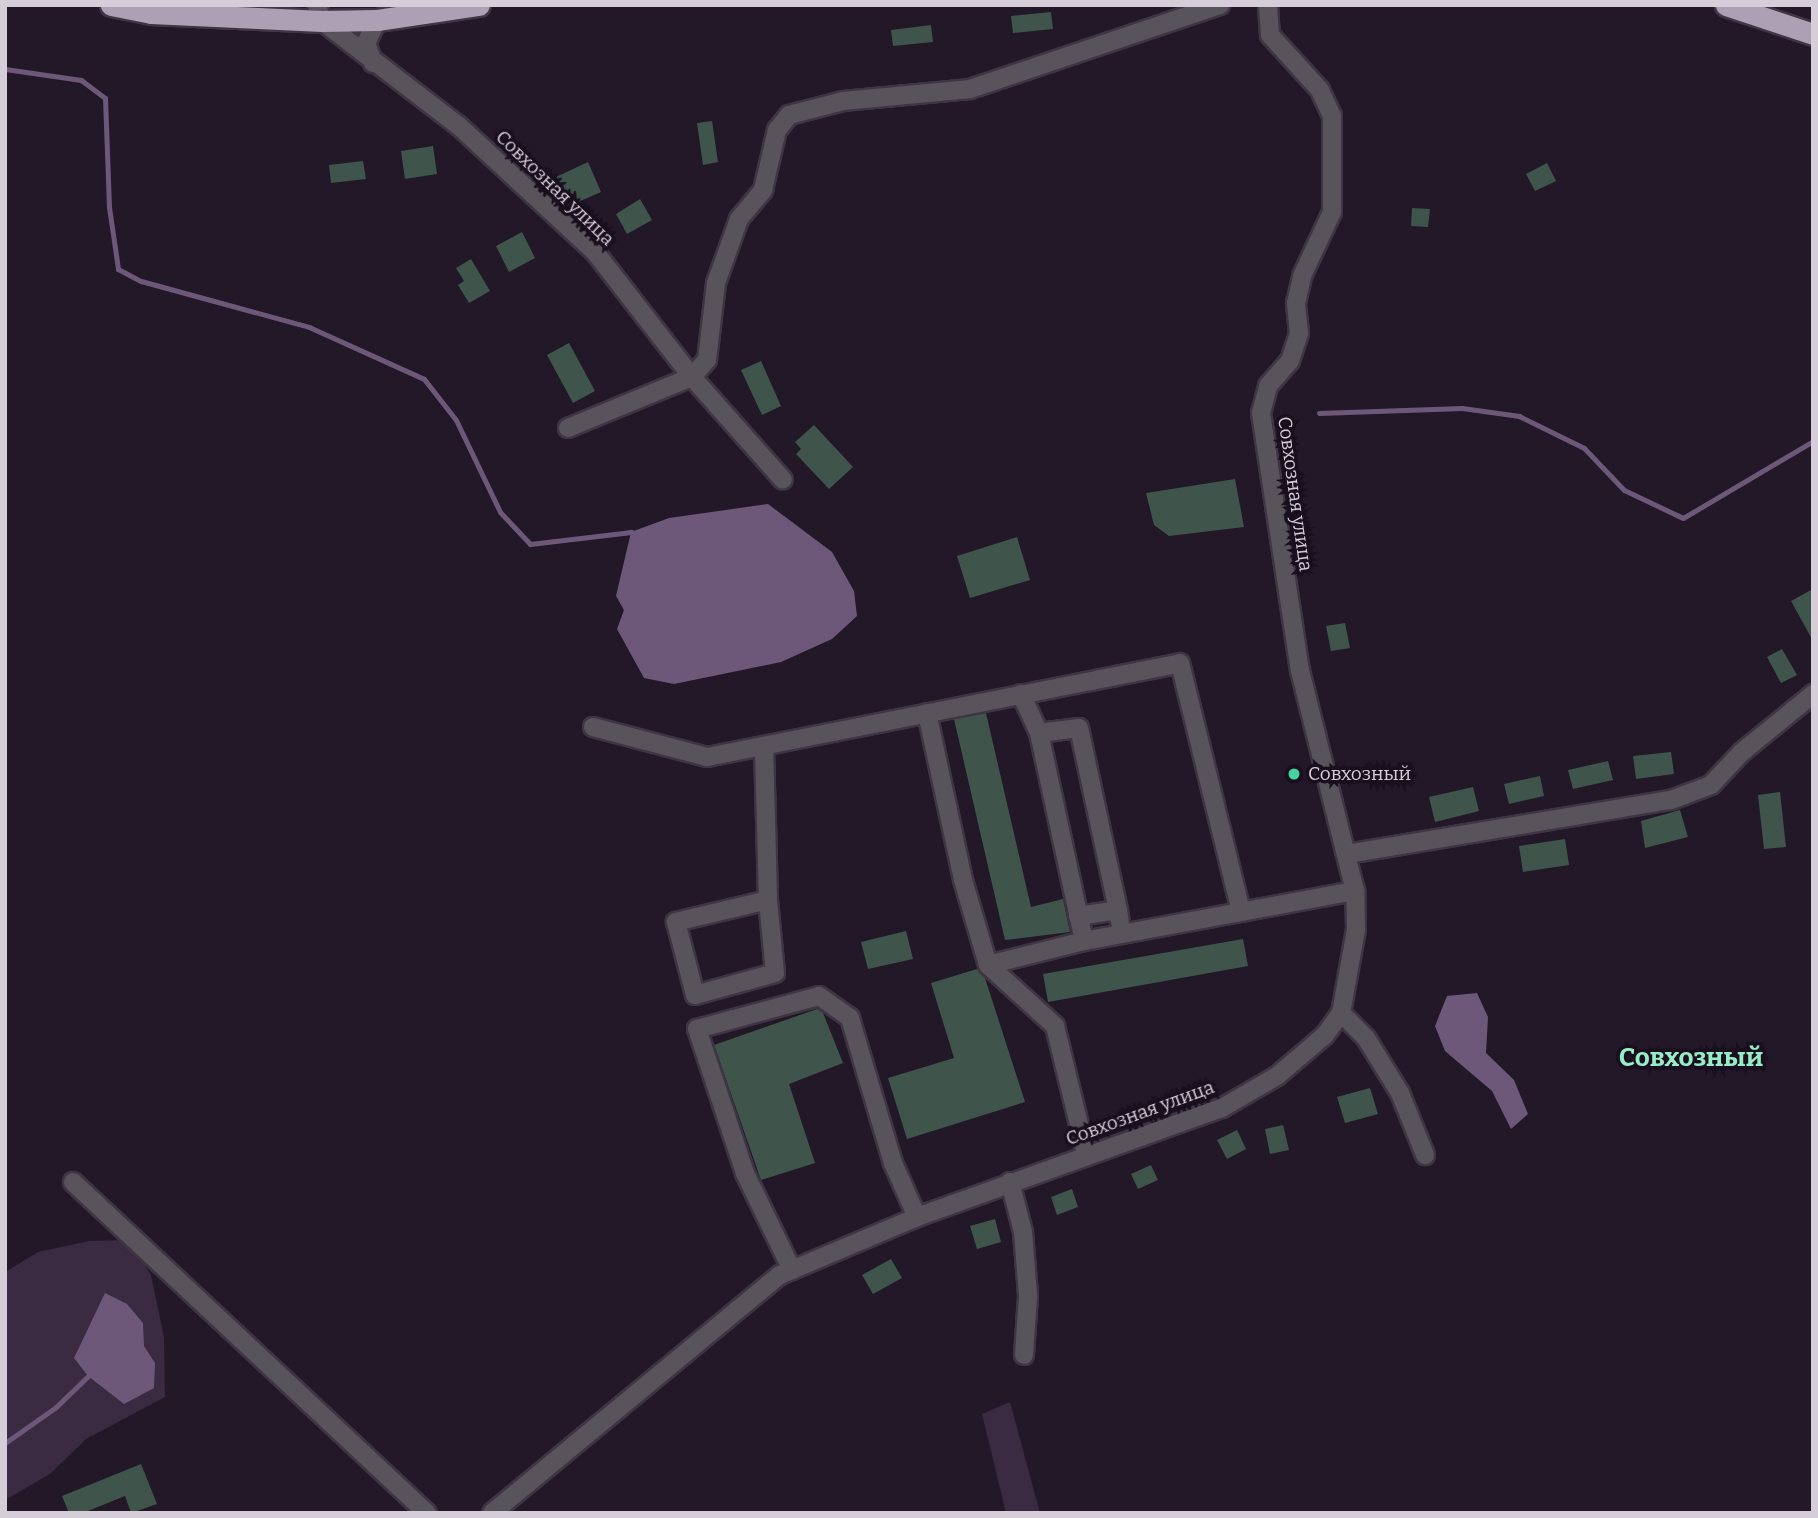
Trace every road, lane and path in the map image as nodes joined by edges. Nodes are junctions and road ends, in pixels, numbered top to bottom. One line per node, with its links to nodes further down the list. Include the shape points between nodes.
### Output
1 (111, 5): 6 (highway, via 151,13)
2 (479, 5): 7 (highway)
3 (1220, 5): 10 (street, via 971,89 884,95 789,115 777,130 763,190 739,219 716,282 707,360)
4 (1268, 5): 19 (street, Совхозная улица, via 1270,35 1320,90 1332,116 1332,212 1302,276 1296,303 1299,333 1290,361 1268,386 1261,412 1300,671)
5 (1726, 5): 8 (highway)
6 (319, 13): 7 (highway); 9 (street, Совхозная улица)
7 (377, 20): 9 (street, via 366,43)
8 (1813, 34)
9 (373, 63): 10 (street, Совхозная улица, via 459,126 596,252)
10 (692, 377): 11 (street); 12 (street, Совхозная улица)
11 (568, 428)
12 (783, 481)
13 (1813, 694): 19 (street, via 1742,751 1711,785 1671,800)
14 (1021, 695): 15 (street); 17 (street); 23 (street, via 1180,663)
15 (927, 713): 18 (street); 27 (street, via 963,880)
16 (593, 727): 18 (street, via 707,757)
17 (1039, 733): 22 (street, via 1079,728); 24 (street)
18 (764, 746): 21 (street)
19 (1347, 855): 20 (street, Совхозная улица)
20 (1355, 891): 23 (street); 28 (street, Совхозная улица, via 1356,930)
21 (768, 900): 21 (street, via 676,922 695,995 775,973)
22 (1118, 910): 24 (street); 25 (street)
23 (1241, 912): 25 (street)
24 (1078, 916): 26 (street)
25 (1123, 934): 26 (street)
26 (1084, 942): 27 (street)
27 (988, 965): 29 (street, via 1055,1026)
28 (1341, 1013): 29 (street, Совхозная улица, via 1325,1035 1277,1076 1222,1108); 30 (street, via 1366,1038 1400,1093)
29 (1086, 1153): 32 (street, Совхозная улица)
30 (1425, 1155)
31 (73, 1182): 36 (street)
32 (1010, 1182): 33 (street, Совхозная улица); 35 (street, via 1023,1232 1028,1296)
33 (917, 1217): 34 (street, Совхозная улица); 34 (street, via 893,1163 850,1018 819,996 697,1029 745,1173)
34 (786, 1273): 37 (street, Совхозная улица)
35 (1024, 1355)
36 (427, 1513)
37 (492, 1513)

